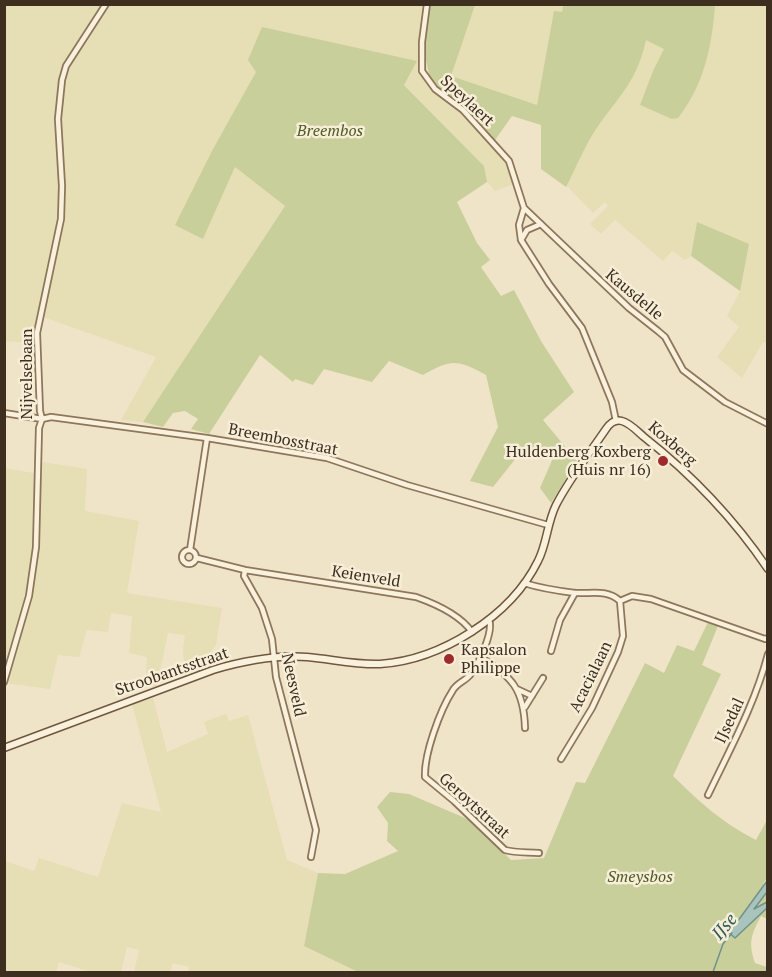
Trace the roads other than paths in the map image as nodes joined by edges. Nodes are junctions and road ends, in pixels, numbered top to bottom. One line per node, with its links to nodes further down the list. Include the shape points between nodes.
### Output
1 (106, 4): 7 (street, Nijvelsebaan, via 66,66 60,88 61,219 37,333)
2 (427, 4): 3 (street, Speylaert, via 422,71 435,90 463,110 505,155)
3 (524, 208): 4 (street, Speylaert); 5 (street, Speylaert, via 519,225)
4 (541, 224): 5 (street, via 527,230); 9 (street, Kausdelle, via 665,337 683,370 725,402)
5 (521, 240): 8 (street, via 582,328)
6 (4, 413): 7 (street, Breembosstraat)
7 (42, 419): 10 (street, Breembosstraat, via 51,417); 27 (street, Nijvelsebaan, via 30,596)
8 (616, 421): 11 (street, via 609,425 563,492); 14 (street, Koxberg, via 632,427 684,472 741,531)
9 (768, 424)
10 (207, 438): 11 (street, Breembosstraat, via 327,458); 12 (street)
11 (548, 525): 16 (street, via 539,561)
12 (190, 550): 13 (street); 13 (street, via 183,554 183,560 193,564)
13 (197, 558): 15 (street)
14 (768, 568)
15 (245, 570): 20 (street, Keienveld, via 416,597 465,622); 25 (street, Neesveld, via 244,576 268,624)
16 (524, 583): 17 (street); 19 (street)
17 (575, 592): 18 (street, via 603,592); 22 (street, via 560,620)
18 (620, 601): 21 (street, via 632,596 651,599); 33 (street, Acacialaan, via 623,636 618,652 592,708)
19 (489, 620): 20 (street, Stroobantsstraat); 24 (street, Geroytstraat, via 491,627)
20 (472, 632): 25 (street, Stroobantsstraat, via 430,651 384,664)
21 (768, 638)
22 (551, 651)
23 (768, 654): 34 (street, IJsedal, via 751,706)
24 (480, 657): 28 (street); 35 (street, Geroytstraat, via 449,698 426,758 425,777 505,850)
25 (274, 658): 32 (street, Stroobantsstraat, via 213,670); 36 (street, Neesveld, via 316,830)
26 (543, 678): 29 (street)
27 (4, 682)
28 (517, 689): 29 (street); 30 (street)
29 (532, 696): 30 (street)
30 (525, 707): 31 (street)
31 (525, 728)
32 (4, 748)
33 (561, 759)
34 (708, 795)
35 (539, 853)
36 (311, 857)

